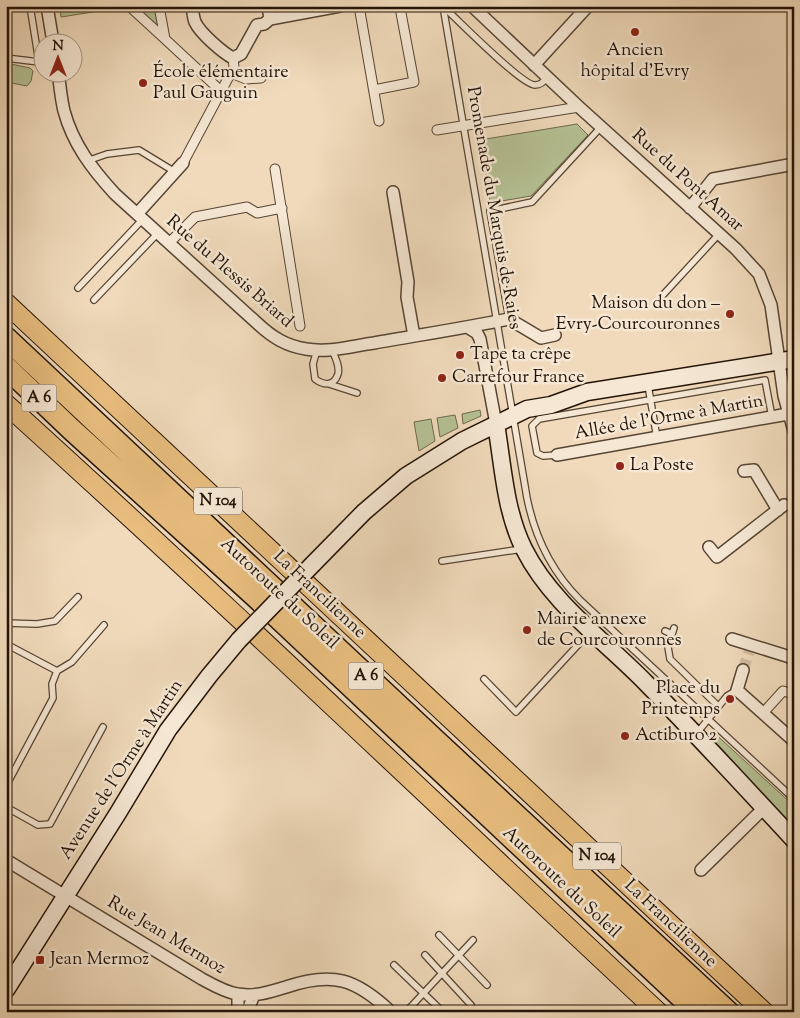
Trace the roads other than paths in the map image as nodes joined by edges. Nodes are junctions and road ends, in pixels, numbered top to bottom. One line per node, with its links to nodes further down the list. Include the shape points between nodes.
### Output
1 (30, 6): 14 (lane)
2 (47, 6): 15 (street)
3 (129, 6): 16 (street)
4 (159, 6): 16 (street)
5 (192, 6): 18 (street, via 199,28)
6 (268, 6): 13 (street)
7 (340, 6): 13 (street)
8 (359, 6): 25 (street)
9 (444, 6): 22 (lane, via 530,84 542,83); 29 (lane, Promenade du Marquis de Raies)
10 (472, 6): 20 (street, Rue du Pont Amar)
11 (588, 6): 20 (street)
12 (401, 13): 25 (street, via 414,82)
13 (270, 19): 18 (street, via 257,25 241,54)
14 (35, 32)
15 (51, 32)
16 (165, 39): 26 (street)
17 (6, 58): 19 (lane)
18 (233, 58): 21 (street)
19 (32, 61)
20 (534, 65): 22 (street, Rue du Pont Amar)
21 (232, 73): 23 (street, via 246,79); 26 (street)
22 (548, 77): 27 (street, Rue du Pont Amar)
23 (261, 78)
24 (60, 82): 32 (street, Rue du Plessis Briard, via 67,118)
25 (374, 90): 28 (street)
26 (222, 92): 33 (street)
27 (579, 107): 29 (street); 30 (street, Rue du Pont Amar)
28 (379, 121)
29 (464, 127): 31 (street); 49 (lane, Promenade du Marquis de Raies)
30 (602, 127): 39 (street, Rue du Pont Amar); 48 (lane, via 532,202 490,211)
31 (437, 130)
32 (87, 161): 36 (lane, via 107,154 139,150); 40 (street, Rue du Plessis Briard, via 115,194)
33 (183, 163): 36 (street)
34 (794, 164): 39 (street, via 713,179)
35 (275, 169): 38 (street)
36 (175, 172): 40 (street)
37 (393, 192): 53 (street)
38 (282, 208): 43 (street, via 257,213 247,208 195,217); 50 (street)
39 (690, 208): 42 (street, Rue du Pont Amar)
40 (140, 216): 41 (street, Rue du Plessis Briard); 44 (lane)
41 (158, 233): 43 (street, Rue du Plessis Briard); 46 (lane)
42 (719, 234): 45 (lane); 57 (street, Rue du Pont Amar, via 758,274 771,305)
43 (169, 243): 55 (street, Rue du Plessis Briard, via 273,337 286,344)
44 (78, 288)
45 (662, 296)
46 (94, 300)
47 (6, 303): 123 (highway, La Francilienne / N 104)
48 (509, 319): 49 (street, Rue du Plessis Briard); 52 (street, via 541,338)
49 (497, 321): 51 (street, Rue du Plessis Briard); 65 (lane, Promenade du Marquis de Raies)
50 (300, 326)
51 (469, 328): 53 (street, Rue du Plessis Briard); 67 (street, via 480,339)
52 (555, 335)
53 (414, 336): 56 (street, Rue du Plessis Briard)
54 (6, 338): 122 (highway, Autoroute du Soleil / A 6)
55 (317, 350): 56 (street, Rue du Plessis Briard); 61 (lane, via 313,364 315,379)
56 (332, 350): 61 (lane, via 338,374)
57 (786, 360): 60 (main road, Avenue de l'Orme à Martin); 68 (street, Rue du Pont Amar)
58 (6, 367): 69 (highway, Autoroute du Soleil / A 6)
59 (6, 381): 69 (highway, via 39,410)
60 (647, 382): 63 (lane); 65 (main road, Avenue de l'Orme à Martin, via 587,392)
61 (329, 384): 62 (lane)
62 (357, 392)
63 (651, 400): 66 (lane, via 765,380); 70 (lane); 71 (lane, via 539,419 532,426 537,453)
64 (6, 404): 120 (highway, via 266,643)
65 (513, 415): 67 (main road, Avenue de l'Orme à Martin); 91 (lane, Promenade du Marquis de Raies, via 530,515 551,565 580,600)
66 (772, 418): 68 (street, Allée de l'Orme à Martin); 70 (street, Allée de l'Orme à Martin)
67 (496, 424): 74 (main road, via 508,505); 102 (main road, Avenue de l'Orme à Martin, bridge, via 444,451 406,476 364,512 239,640 168,730)
68 (792, 424)
69 (71, 429): 121 (highway, Autoroute du Soleil / A 6, via 263,604)
70 (657, 438): 71 (street, Allée de l'Orme à Martin)
71 (557, 455)
72 (744, 471): 73 (street, via 754,470 781,507 716,557)
73 (709, 547)
74 (524, 548): 75 (lane); 79 (main road, via 552,591)
75 (442, 561)
76 (78, 597): 77 (lane, via 55,621)
77 (6, 624)
78 (104, 625): 85 (lane, via 72,662)
79 (592, 631): 86 (lane, via 516,712); 93 (main road)
80 (665, 631): 89 (lane, via 673,631 668,647 670,659)
81 (732, 639): 83 (street)
82 (6, 644): 85 (lane)
83 (793, 658)
84 (743, 670): 87 (street)
85 (57, 671): 95 (lane, via 52,684 53,698)
86 (484, 679)
87 (737, 690): 89 (lane); 90 (street)
88 (794, 694): 90 (street, via 783,691)
89 (718, 706): 91 (lane)
90 (763, 713): 94 (street)
91 (708, 718): 93 (lane); 96 (lane, Promenade du Marquis de Raies)
92 (103, 727): 97 (lane, via 50,824 38,825)
93 (695, 734): 98 (main road)
94 (794, 741)
95 (6, 786)
96 (794, 799)
97 (6, 807)
98 (764, 808): 99 (main road); 101 (street)
99 (794, 840)
100 (6, 860): 102 (street, Rue Jean Mermoz)
101 (701, 870)
102 (65, 896): 110 (main road, Avenue de l'Orme à Martin); 111 (street, Rue Jean Mermoz, via 202,979)
103 (439, 935): 106 (lane)
104 (473, 940): 106 (lane)
105 (425, 955): 108 (lane)
106 (458, 956): 108 (lane); 109 (lane)
107 (394, 965): 112 (lane)
108 (441, 974): 112 (lane); 114 (lane)
109 (487, 985)
110 (6, 990)
111 (238, 994): 113 (street, Rue Jean Mermoz); 115 (street)
112 (423, 994): 118 (lane); 119 (lane)
113 (254, 995): 116 (street); 117 (street, Rue Jean Mermoz, via 310,980 335,979 362,988)
114 (471, 1005)
115 (238, 1012)
116 (247, 1012)
117 (391, 1012)
118 (406, 1012)
119 (443, 1012)
120 (658, 1012)
121 (697, 1012)
122 (728, 1012)
123 (764, 1012)

